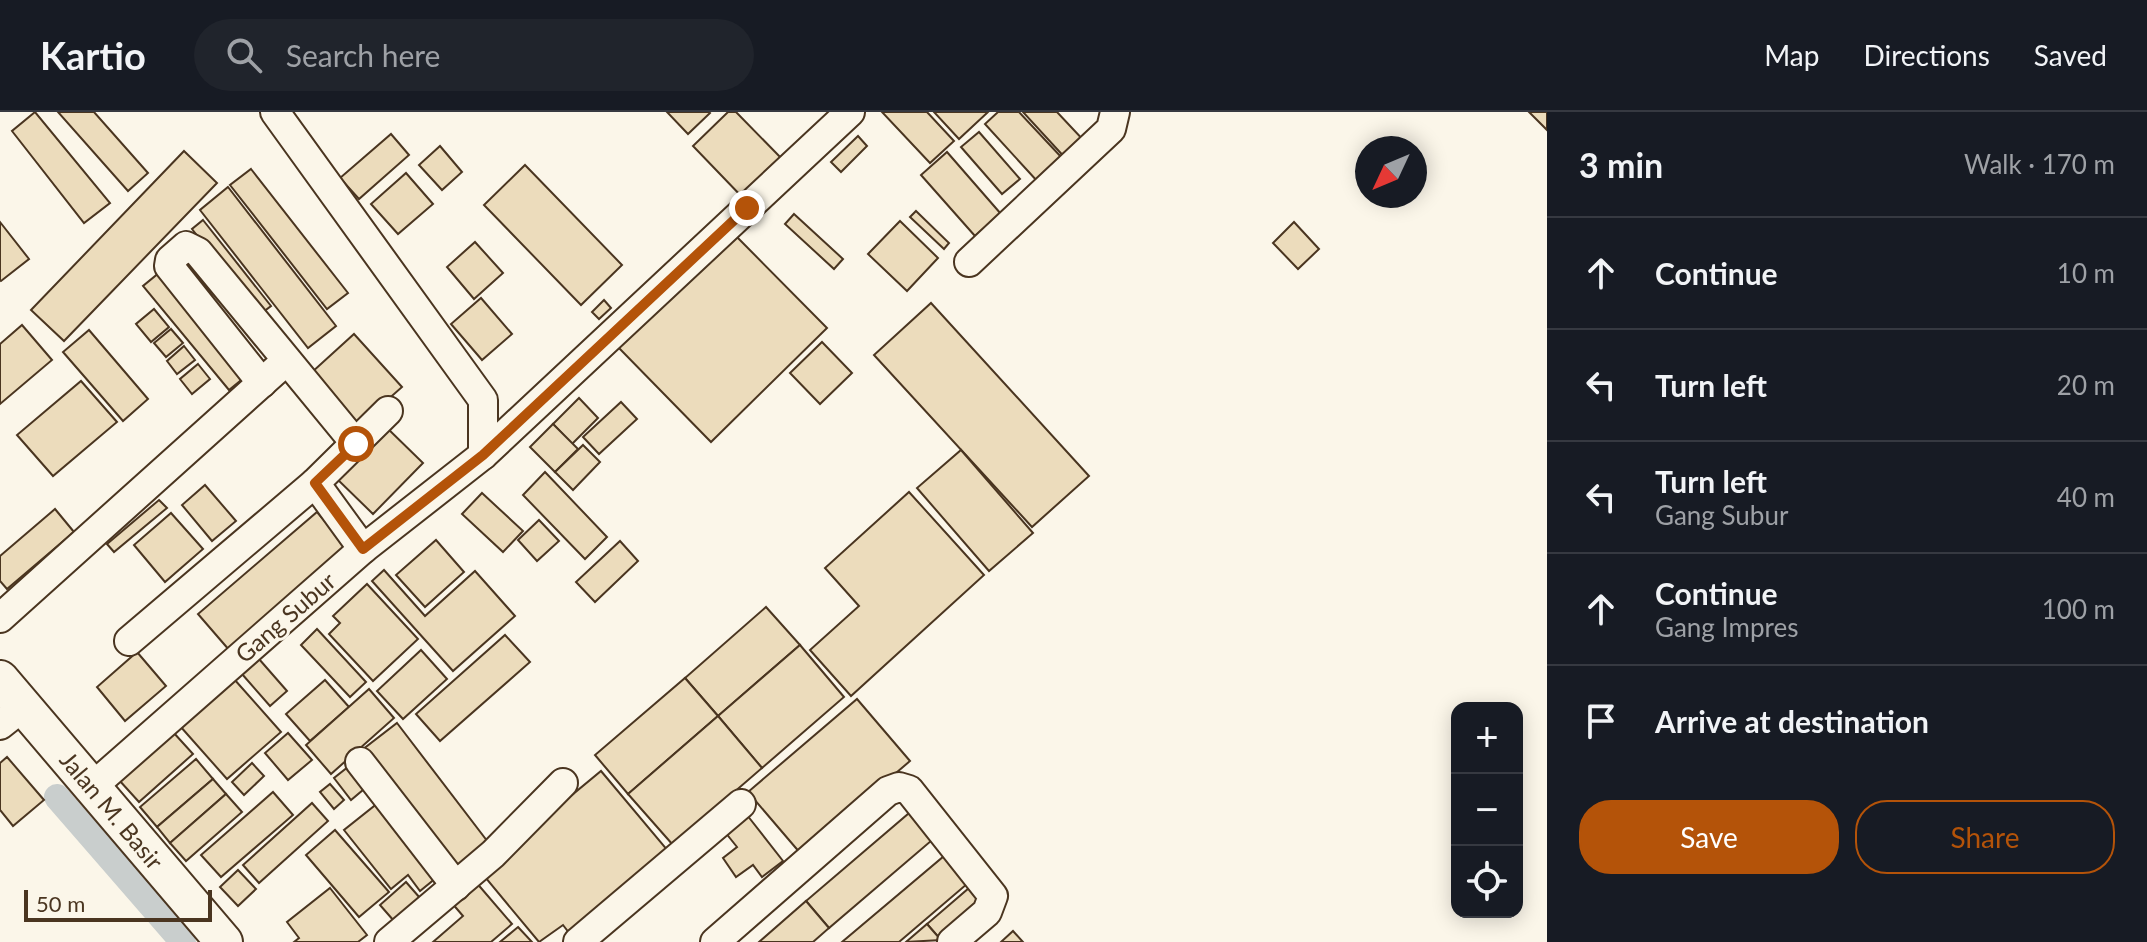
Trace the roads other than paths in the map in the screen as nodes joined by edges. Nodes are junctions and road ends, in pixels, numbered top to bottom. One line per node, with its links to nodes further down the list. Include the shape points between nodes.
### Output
1 (275, 112): 9 (street, via 483,400)
2 (850, 112): 9 (street, Gang Subur)
3 (1115, 112): 4 (street, via 1111,129)
4 (969, 262)
5 (288, 360): 6 (street); 6 (street, via 192,246 170,260 176,277); 8 (street)
6 (262, 383): 12 (street)
7 (388, 411): 8 (street)
8 (356, 444): 10 (street)
9 (483, 455): 11 (street, Gang Subur)
10 (315, 483): 11 (street); 13 (street)
11 (363, 549): 18 (street, Gang Subur)
12 (0, 618)
13 (129, 641)
14 (0, 679): 15 (main road, Jalan M. Basir)
15 (12, 716): 18 (main road, Jalan M. Basir)
16 (360, 762): 20 (street)
17 (563, 783): 20 (street)
18 (92, 787): 21 (main road, Jalan M. Basir)
19 (741, 804): 23 (street)
20 (456, 886): 22 (street)
21 (224, 942)
22 (389, 942)
23 (578, 942)
24 (715, 942): 25 (street, via 888,791 899,787 909,790 993,896 987,912)
25 (952, 942)

